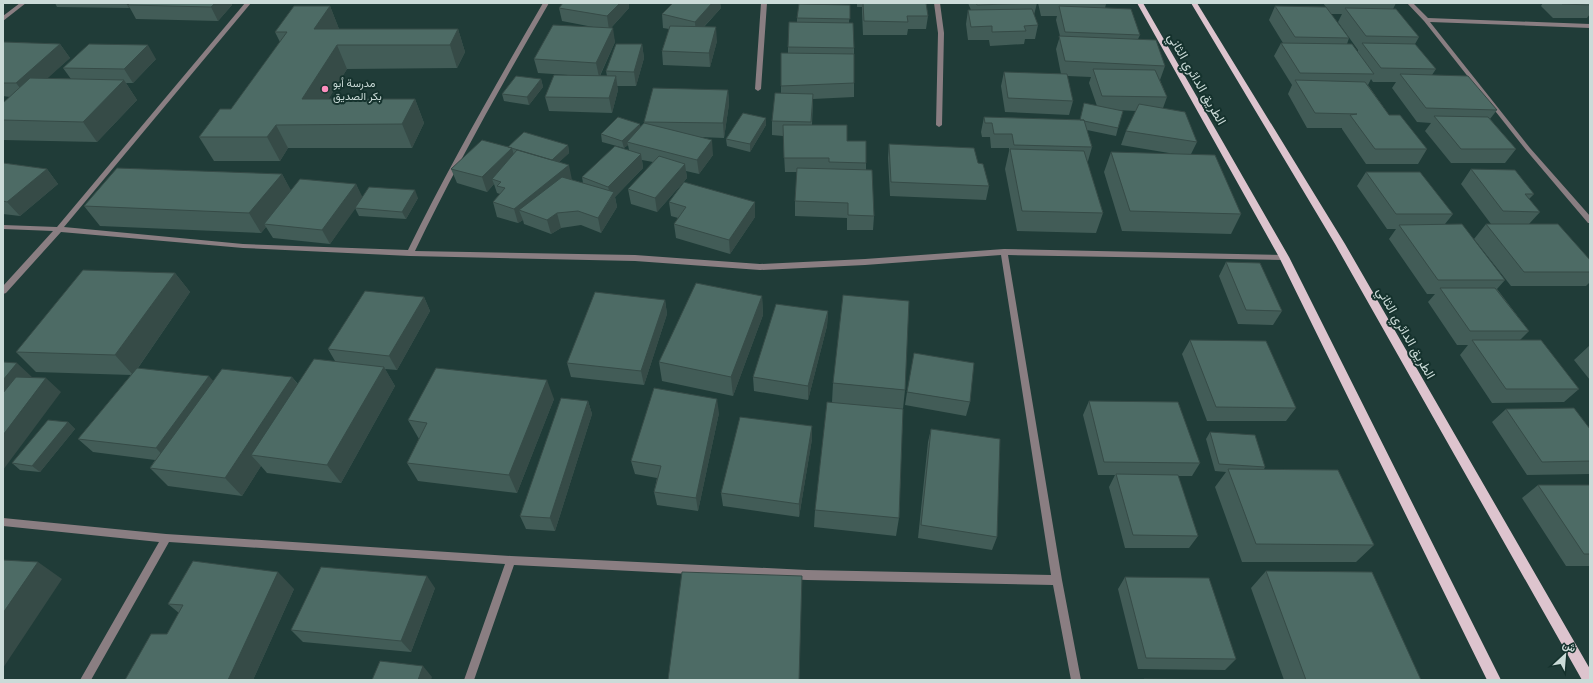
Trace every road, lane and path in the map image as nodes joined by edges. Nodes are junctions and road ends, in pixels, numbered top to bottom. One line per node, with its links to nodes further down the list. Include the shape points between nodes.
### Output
1 (23, 3): 9 (street)
2 (248, 3): 16 (street)
3 (546, 3): 18 (street, via 489,101)
4 (764, 3): 12 (street)
5 (937, 3): 13 (street, via 941,33)
6 (1140, 3): 19 (main road, الطريق الدائري الثاني)
7 (1194, 3): 29 (main road, الطريق الدائري الثاني, via 1340,244)
8 (1410, 3): 10 (street)
9 (3, 20)
10 (1426, 20): 11 (street); 14 (street, via 1528,149)
11 (1590, 26)
12 (758, 89)
13 (939, 125)
14 (1590, 221)
15 (3, 227): 16 (street)
16 (59, 229): 18 (street, via 243,246); 20 (street)
17 (1004, 252): 18 (street, via 760,267 635,258); 19 (street); 24 (street)
18 (410, 253)
19 (1284, 257): 28 (main road, الطريق الدائري الثاني)
20 (3, 291)
21 (3, 522): 22 (street)
22 (166, 538): 23 (street); 25 (street)
23 (511, 560): 24 (street, via 807,575); 26 (street)
24 (1057, 580): 27 (street)
25 (85, 680)
26 (468, 680)
27 (1076, 680)
28 (1494, 680)
29 (1589, 680)

